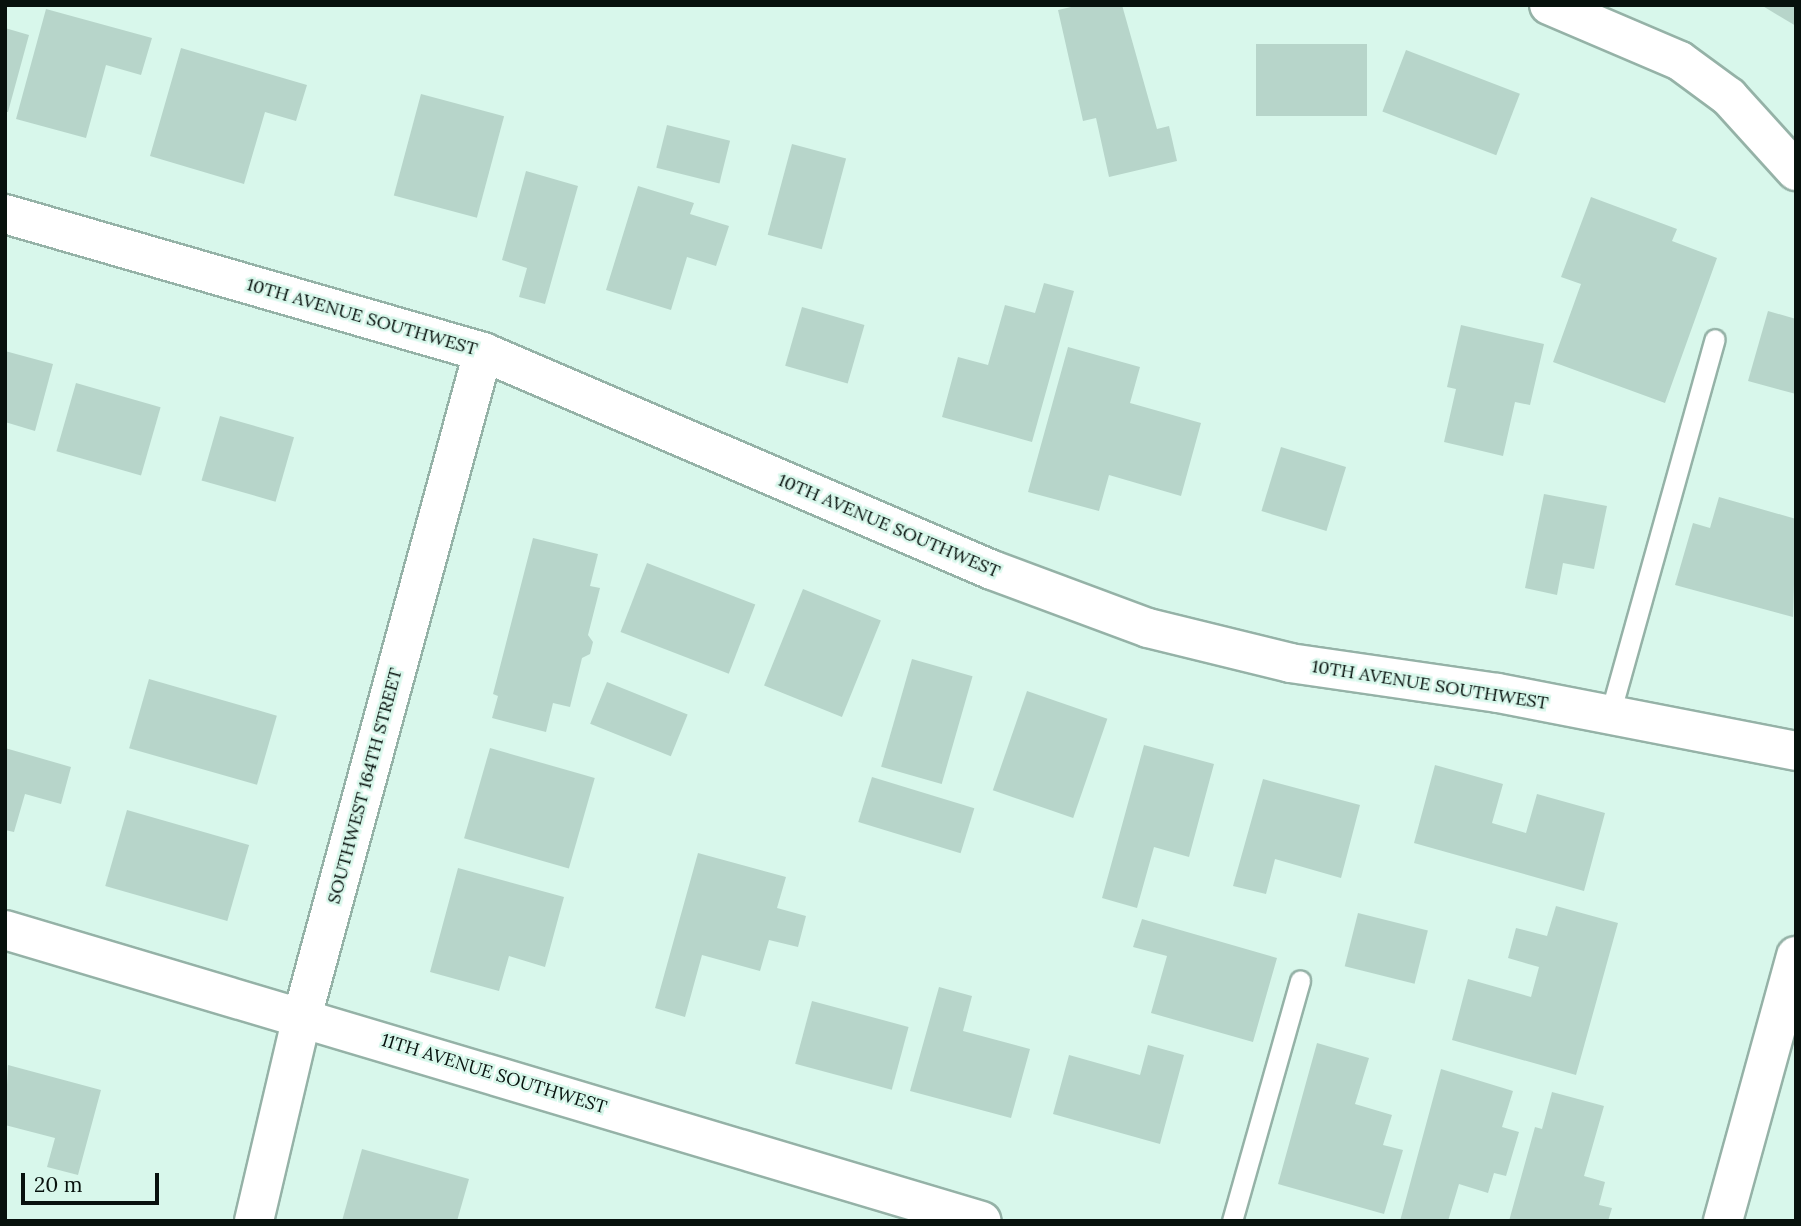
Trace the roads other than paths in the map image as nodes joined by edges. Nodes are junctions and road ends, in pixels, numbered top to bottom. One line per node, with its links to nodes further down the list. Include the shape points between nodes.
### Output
1 (1549, 5): 2 (street, via 1680,61 1729,97)
2 (1796, 171)
3 (5, 214): 5 (street, 10TH AVENUE SOUTHWEST)
4 (1715, 338): 6 (lane)
5 (483, 352): 6 (street, 10TH AVENUE SOUTHWEST, via 992,570 1148,628 1290,663); 11 (street, SOUTHWEST 164TH STREET)
6 (1610, 714): 7 (street, 10TH AVENUE SOUTHWEST)
7 (1796, 751)
8 (5, 930): 11 (street, 11TH AVENUE SOUTHWEST)
9 (1796, 956): 15 (street)
10 (1300, 980): 14 (lane)
11 (302, 1017): 12 (street, SOUTHWEST 164TH STREET); 13 (street, 11TH AVENUE SOUTHWEST)
12 (254, 1221)
13 (982, 1221)
14 (1232, 1221)
15 (1723, 1221)

